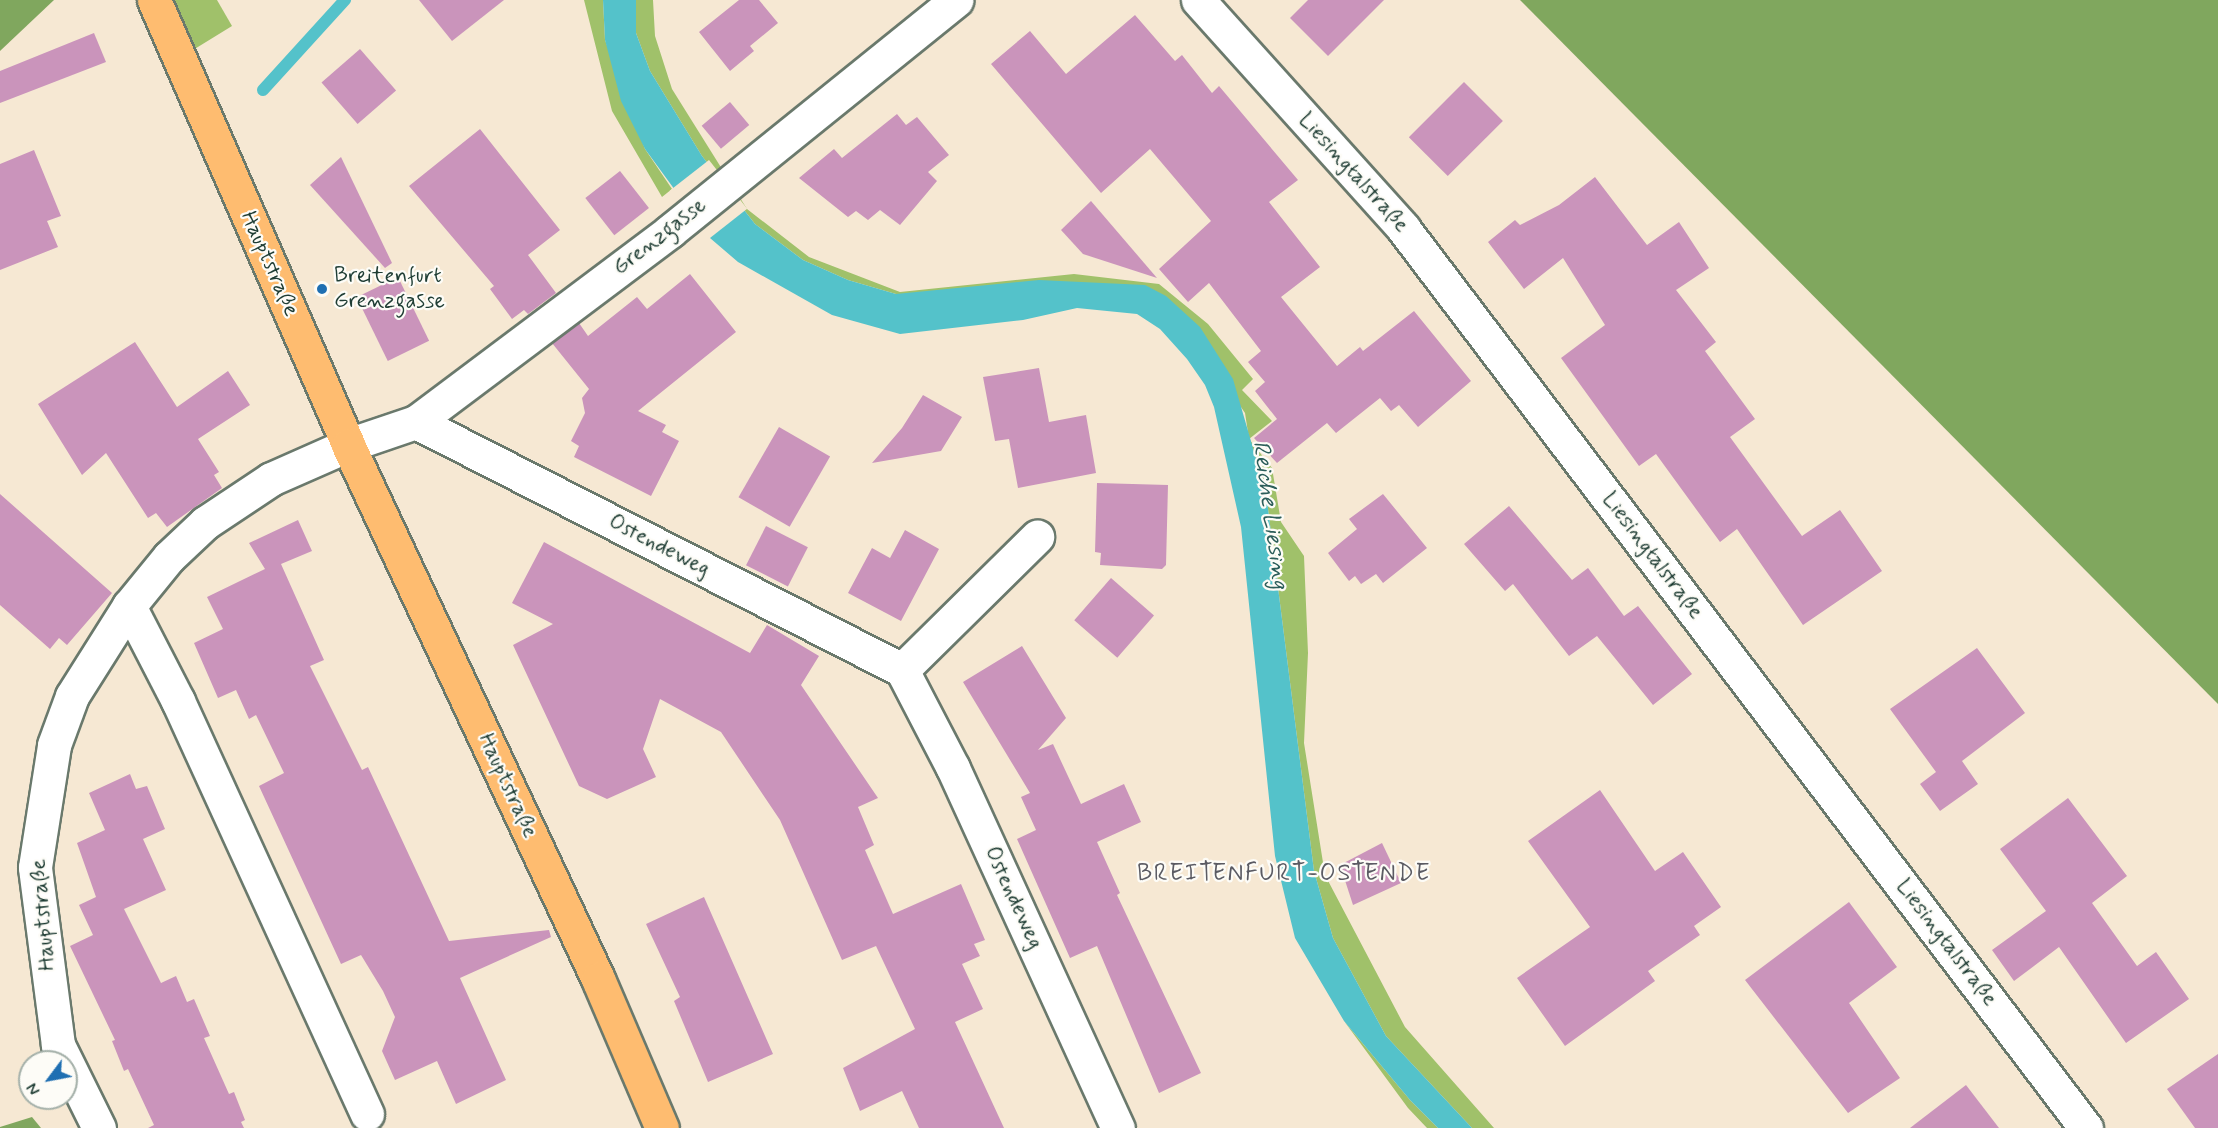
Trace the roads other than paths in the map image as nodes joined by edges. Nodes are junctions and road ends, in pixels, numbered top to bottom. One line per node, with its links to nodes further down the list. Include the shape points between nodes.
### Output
1 (154, 0): 5 (main road, Hauptstraße)
2 (956, 0): 4 (street, Grenzgasse, via 670,231)
3 (1198, 0): 13 (street, Liesingtalstraße, via 1403,228)
4 (416, 422): 5 (street, Grenzgasse); 8 (street, Ostendeweg)
5 (348, 445): 7 (street, Hauptstraße, via 271,479 205,523 169,556); 11 (main road, Hauptstraße, via 598,979)
6 (1037, 537): 8 (street)
7 (129, 606): 9 (street, via 178,701); 10 (street, Hauptstraße, via 72,696 54,745 34,867 58,1045)
8 (902, 670): 12 (street, Ostendeweg, via 953,768)
9 (367, 1114)
10 (99, 1128)
11 (662, 1128)
12 (1118, 1128)
13 (2086, 1128)

